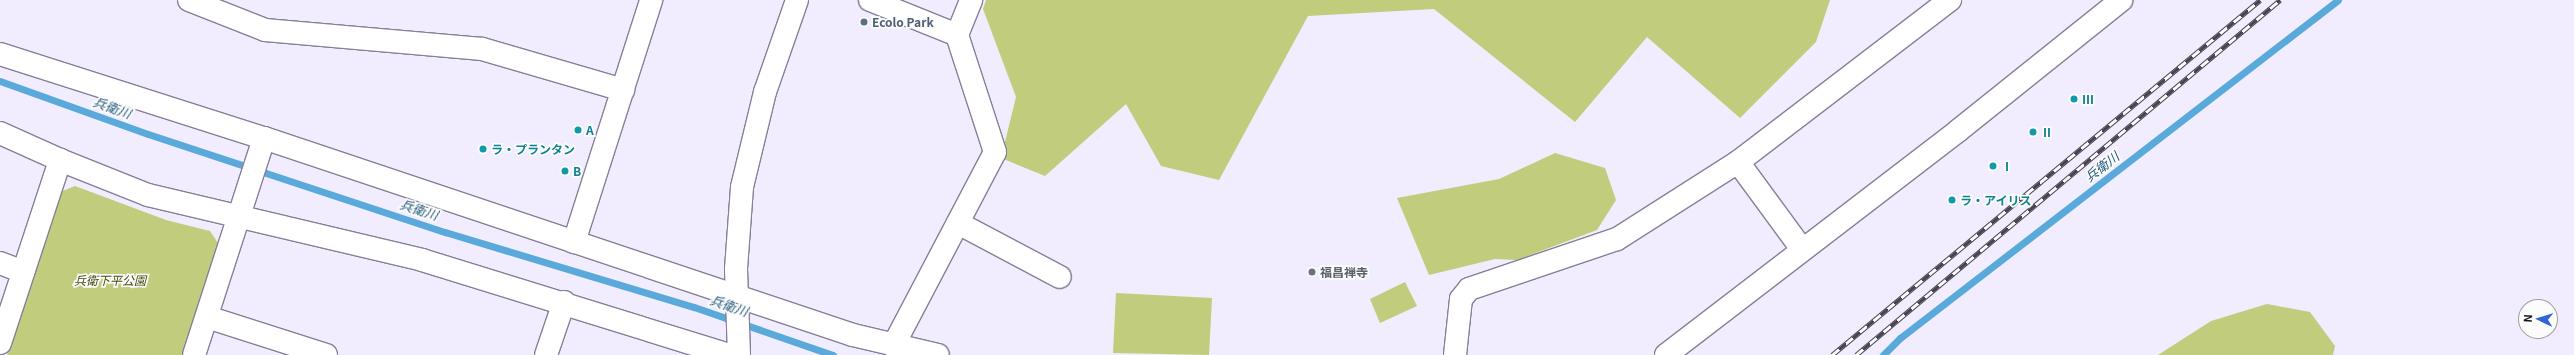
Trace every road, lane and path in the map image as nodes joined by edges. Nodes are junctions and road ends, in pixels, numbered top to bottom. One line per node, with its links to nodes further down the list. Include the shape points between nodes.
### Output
1 (189, 0): 10 (street, via 265,30 482,49)
2 (651, 0): 10 (street)
3 (797, 0): 22 (street, via 772,68 746,162 740,206)
4 (870, 0): 8 (street)
5 (971, 0): 8 (street)
6 (1950, 0): 14 (street)
7 (2121, 0): 18 (street, via 1959,130)
8 (957, 34): 16 (street, via 995,152)
9 (0, 54): 12 (street)
10 (623, 90): 17 (street)
11 (0, 132): 13 (street)
12 (262, 144): 15 (street); 17 (street)
13 (60, 160): 15 (street, via 148,195); 20 (street)
14 (1738, 162): 18 (street); 32 (street, via 1617,239 1469,289 1461,299)
15 (239, 218): 23 (street, via 422,260); 24 (street)
16 (958, 223): 21 (street); 26 (street)
17 (574, 242): 22 (street)
18 (1802, 249): 33 (street)
19 (0, 263): 20 (street)
20 (23, 272): 25 (street)
21 (1060, 277)
22 (736, 301): 26 (street); 27 (street)
23 (564, 302): 27 (street); 30 (street)
24 (207, 317): 28 (street); 29 (street)
25 (0, 343)
26 (893, 346): 31 (street)
27 (735, 351)
28 (194, 355)
29 (326, 355)
30 (546, 355)
31 (938, 355)
32 (1455, 355)
33 (1666, 355)

